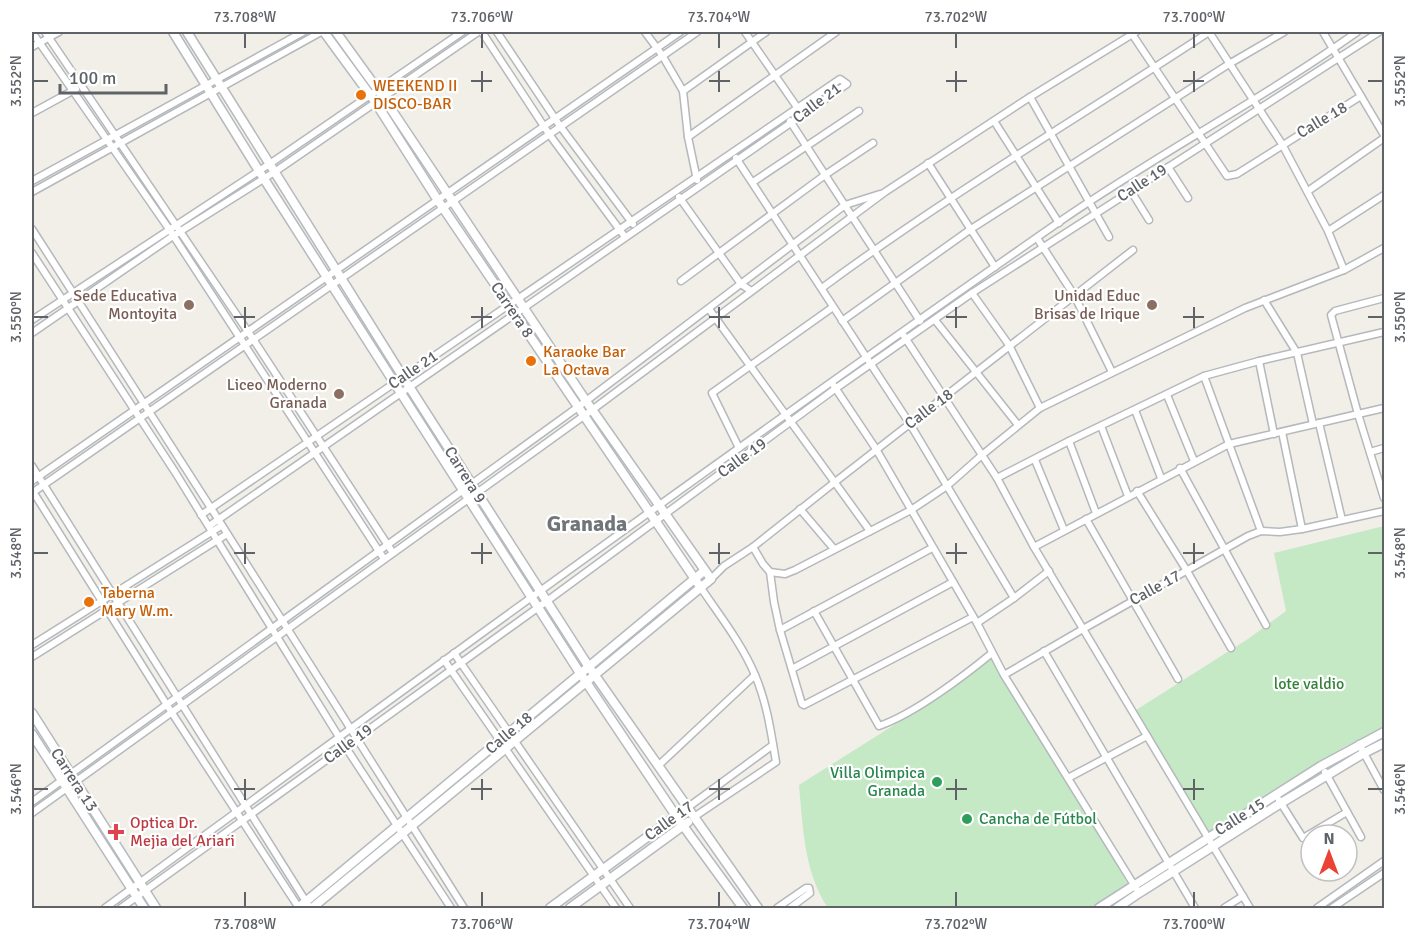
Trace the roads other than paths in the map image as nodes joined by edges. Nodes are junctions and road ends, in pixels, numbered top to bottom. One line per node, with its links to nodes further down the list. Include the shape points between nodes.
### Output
1 (59, 32): 24 (street)
2 (173, 32): 37 (street, Carrera 9)
3 (187, 32): 35 (street, Carrera 9)
4 (303, 32): 35 (street)
5 (323, 32): 35 (street); 40 (street, Carrera 8)
6 (336, 32): 40 (street, Carrera 8)
7 (462, 32): 40 (street)
8 (478, 32): 40 (street)
9 (482, 32): 54 (street)
10 (497, 32): 51 (street)
11 (645, 32): 28 (street)
12 (680, 32): 28 (street)
13 (697, 32): 30 (street)
14 (745, 32): 25 (street)
15 (766, 32): 25 (street)
16 (836, 32): 34 (street)
17 (1209, 32): 32 (street); 33 (street)
18 (1284, 32): 32 (street)
19 (1323, 32): 29 (street)
20 (1357, 32): 29 (street, Calle 19)
21 (1379, 32): 31 (street, Calle 19)
22 (1134, 33): 33 (street); 42 (street)
23 (35, 34): 26 (street)
24 (47, 34): 26 (street); 36 (street)
25 (753, 41): 34 (street); 39 (street)
26 (39, 43): 27 (street); 38 (street)
27 (32, 47)
28 (656, 48): 30 (street); 51 (street)
29 (1333, 49): 31 (street); 44 (street, Calle 19)
30 (662, 56): 39 (street); 55 (street)
31 (1338, 57): 41 (street); 46 (street, Calle 19)
32 (1229, 64): 43 (street); 44 (street)
33 (1155, 68): 43 (street); 56 (street)
34 (777, 75): 45 (street); 60 (street)
35 (219, 83): 37 (street); 74 (street, Carrera 9)
36 (82, 85): 38 (street); 59 (street)
37 (208, 89): 59 (street); 63 (street); 76 (street, Carrera 9)
38 (73, 90): 48 (street); 62 (street)
39 (683, 91): 60 (street)
40 (377, 96): 74 (street); 89 (street, Carrera 8); 92 (street, Carrera 8)
41 (1361, 96): 61 (street); 66 (street, Calle 18)
42 (1030, 97): 52 (street); 56 (street)
43 (1175, 99): 58 (street); 73 (street)
44 (1252, 99): 46 (street); 58 (street, Calle 19)
45 (798, 108): 49 (street); 49 (street, Calle 21, via 840,79 847,84); 50 (street, Calle 21)
46 (1258, 109): 65 (street, Calle 19); 66 (street)
47 (859, 111): 67 (street)
48 (32, 113)
49 (802, 114): 53 (street, Calle 21)
50 (786, 116): 53 (street); 69 (street, Calle 21)
51 (555, 118): 54 (street); 55 (street)
52 (994, 121): 70 (street); 72 (street)
53 (791, 123): 67 (street); 71 (street, Calle 21)
54 (544, 126): 57 (street); 89 (street)
55 (560, 126): 57 (street); 101 (street)
56 (1050, 132): 70 (street); 73 (street)
57 (549, 134): 89 (street); 105 (street)
58 (1198, 134): 65 (street); 94 (street, Calle 19)
59 (115, 135): 62 (street); 63 (street)
60 (688, 137): 78 (street)
61 (1384, 137): 85 (street)
62 (106, 140): 68 (street); 79 (street)
63 (121, 143): 68 (street); 103 (street)
64 (873, 143): 77 (street)
65 (1205, 143): 66 (street, Calle 18, via 1227,176 1237,174); 75 (street, Calle 19)
66 (1282, 144): 85 (street)
67 (806, 146): 77 (street); 80 (street)
68 (111, 148): 86 (street); 106 (street)
69 (733, 152): 71 (street); 78 (street, Calle 21)
70 (1015, 156): 82 (street); 90 (street)
71 (738, 160): 80 (street); 81 (street, Calle 21)
72 (928, 163): 87 (street); 90 (street)
73 (1070, 166): 82 (street); 94 (street)
74 (273, 167): 76 (street); 124 (street, Carrera 9)
75 (1168, 167): 84 (street, Calle 19); 91 (street)
76 (261, 175): 103 (street); 110 (street); 126 (street, Carrera 9)
77 (825, 175): 95 (street); 98 (street)
78 (696, 178): 81 (street); 83 (street, Calle 21)
79 (32, 181)
80 (753, 182): 98 (street)
81 (700, 185): 93 (street, Calle 21)
82 (1038, 188): 102 (street); 108 (street)
83 (676, 191): 93 (street); 101 (street, Calle 21)
84 (1131, 191): 97 (street, Calle 19); 100 (street)
85 (1308, 191): 109 (street)
86 (32, 192)
87 (885, 192): 95 (street); 99 (street)
88 (1384, 195): 109 (street)
89 (450, 197): 92 (street); 96 (street); 141 (street, Carrera 8)
90 (950, 198): 108 (street); 118 (street)
91 (1188, 198)
92 (437, 200): 96 (street, Carrera 8); 124 (street)
93 (680, 200): 107 (street, Calle 21); 121 (street)
94 (1090, 202): 97 (street); 102 (street, Calle 19)
95 (845, 205): 99 (street); 115 (street)
96 (443, 207): 127 (street); 141 (street, Carrera 8)
97 (1096, 213): 113 (street); 116 (street, Calle 19)
98 (772, 214): 115 (street); 121 (street)
99 (852, 217): 118 (street); 122 (street)
100 (1149, 220)
101 (631, 222): 105 (street, Calle 21); 107 (street)
102 (1059, 223): 114 (street, Calle 19)
103 (176, 225): 106 (street); 110 (street)
104 (32, 229): 134 (street)
105 (620, 229): 112 (street); 141 (street, Calle 21)
106 (169, 230): 111 (street); 134 (street)
107 (636, 230): 112 (street, Calle 21)
108 (971, 230): 123 (street); 129 (street)
109 (1328, 231): 125 (street)
110 (181, 232): 111 (street); 151 (street)
111 (173, 236): 140 (street); 155 (street)
112 (625, 237): 145 (street, Calle 21)
113 (1109, 237)
114 (1037, 238): 116 (street); 123 (street, Calle 19)
115 (793, 244): 122 (street); 130 (street)
116 (1044, 247): 135 (street, Calle 19); 136 (street)
117 (1384, 248): 125 (street)
118 (874, 249): 129 (street); 132 (street)
119 (1133, 250): 136 (street, Calle 18)
120 (32, 253): 138 (street)
121 (719, 253): 128 (street); 130 (street)
122 (800, 254): 132 (street); 133 (street)
123 (995, 267): 150 (street, Calle 19)
124 (337, 269): 126 (street); 127 (street, Carrera 9)
125 (1344, 270): 139 (street)
126 (326, 276): 131 (street, Carrera 9); 151 (street)
127 (342, 278): 131 (street); 167 (street, Carrera 9)
128 (681, 281)
129 (895, 282): 149 (street); 150 (street)
130 (741, 284): 133 (street); 144 (street)
131 (332, 285): 156 (street); 168 (street, Carrera 9)
132 (822, 288): 142 (street)
133 (751, 291): 146 (street)
134 (73, 293): 138 (street); 140 (street)
135 (972, 293): 148 (street, Calle 19); 158 (street)
136 (1074, 295): 158 (street, Calle 18); 164 (street)
137 (1384, 298): 157 (street, via 1331,315)
138 (62, 300): 143 (street); 147 (street)
139 (1264, 300): 160 (street); 164 (street)
140 (78, 302): 143 (street); 174 (street)
141 (513, 302): 145 (street, Carrera 8); 167 (street, Calle 21)
142 (833, 307): 149 (street); 163 (street)
143 (68, 309): 152 (street); 178 (street)
144 (709, 309): 146 (street); 175 (street)
145 (519, 311): 170 (street, Calle 21); 175 (street, Carrera 8)
146 (716, 318): 163 (street); 181 (street)
147 (32, 320)
148 (934, 320): 154 (street, Calle 19); 165 (street)
149 (842, 321): 161 (street)
150 (920, 321): 154 (street, Calle 19)
151 (246, 332): 155 (street); 156 (street)
152 (32, 333)
153 (1384, 334): 157 (street)
154 (904, 336): 161 (street, Calle 19); 173 (street)
155 (238, 338): 159 (street); 174 (street)
156 (253, 339): 159 (street); 192 (street)
157 (1338, 344): 160 (street); 182 (street)
158 (1009, 345): 165 (street, Calle 18); 176 (street)
159 (244, 346): 180 (street); 195 (street)
160 (1297, 353): 162 (street); 188 (street)
161 (869, 361): 169 (street, Calle 19); 186 (street)
162 (1259, 361): 166 (street); 191 (street)
163 (750, 365): 183 (street); 201 (street, via 712,393)
164 (1112, 372): 176 (street)
165 (976, 373): 173 (street, Calle 18); 187 (street)
166 (1204, 376): 172 (street); 196 (street)
167 (403, 377): 168 (street, Calle 21); 170 (street, Carrera 9)
168 (395, 383): 171 (street, Carrera 9); 192 (street, Calle 21)
169 (834, 386): 183 (street, Calle 19); 185 (street, Calle 19); 200 (street)
170 (410, 387): 171 (street, Calle 21); 214 (street, Carrera 9)
171 (401, 393): 197 (street, Calle 21); 217 (street, Carrera 9)
172 (1167, 395): 179 (street); 206 (street)
173 (944, 398): 186 (street, Calle 18); 204 (street)
174 (144, 403): 178 (street); 180 (street)
175 (582, 404): 181 (street, Carrera 8); 214 (street)
176 (1040, 408): 187 (street)
177 (1384, 408): 182 (street)
178 (134, 410): 184 (street); 209 (street)
179 (1135, 410): 189 (street); 211 (street)
180 (149, 411): 184 (street); 224 (street)
181 (589, 413): 220 (street); 223 (street, Carrera 8); 228 (street, Carrera 8)
182 (1358, 414): 188 (street); 202 (street)
183 (787, 415): 185 (street); 193 (street, Calle 19)
184 (139, 418): 215 (street); 230 (street)
185 (792, 422): 198 (street, Calle 19); 213 (street)
186 (910, 424): 200 (street, Calle 18); 216 (street)
187 (1018, 424): 204 (street)
188 (1316, 424): 190 (street); 233 (street)
189 (1101, 426): 194 (street); 221 (street)
190 (1282, 432): 191 (street); 237 (street)
191 (1274, 434): 196 (street)
192 (317, 436): 195 (street, Calle 21); 197 (street)
193 (751, 440): 198 (street); 201 (street, Calle 19)
194 (1069, 441): 205 (street); 229 (street)
195 (308, 442): 203 (street); 224 (street, Calle 21)
196 (1229, 444): 206 (street); 240 (street)
197 (324, 446): 203 (street, Calle 21); 243 (street)
198 (756, 448): 231 (street, Calle 19)
199 (1384, 448): 202 (street)
200 (876, 449): 213 (street, Calle 18); 226 (street)
201 (737, 450): 223 (street, Calle 19)
202 (1371, 452): 222 (street)
203 (315, 453): 235 (street, Calle 21); 249 (street)
204 (982, 455): 210 (street); 216 (street)
205 (1035, 460): 210 (street); 238 (street)
206 (1194, 461): 208 (street)
207 (32, 465): 209 (street)
208 (1180, 468): 211 (street); 248 (street)
209 (38, 476): 212 (street); 215 (street)
210 (997, 478): 244 (street)
211 (1161, 478): 219 (street)
212 (32, 481)
213 (835, 482): 225 (street, Calle 18); 239 (street)
214 (471, 484): 217 (street); 220 (street, Carrera 9)
215 (44, 485): 218 (street); 264 (street)
216 (947, 486): 226 (street); 266 (street)
217 (463, 489): 220 (street, Carrera 9); 243 (street)
218 (32, 491): 269 (street)
219 (1137, 492): 221 (street); 257 (street)
220 (472, 495): 250 (street); 263 (street, Carrera 9); 265 (street, Carrera 9)
221 (1128, 496): 229 (street)
222 (1384, 498)
223 (659, 506): 228 (street, Calle 19); 231 (street, Carrera 8)
224 (211, 508): 230 (street, Calle 21); 235 (street)
225 (800, 509): 245 (street, Calle 18); 247 (street)
226 (911, 510): 239 (street); 246 (street)
227 (1384, 511): 233 (street, Calle 17)
228 (650, 513): 234 (street, Carrera 8); 263 (street, Calle 19)
229 (1096, 513): 232 (street)
230 (201, 515): 236 (street)
231 (665, 515): 234 (street, Calle 19); 255 (street, Carrera 8)
232 (1086, 519): 238 (street); 267 (street)
233 (1342, 520): 237 (street, Calle 17)
234 (656, 521): 259 (street, Carrera 8); 268 (street, Calle 19)
235 (220, 523): 236 (street, Calle 21); 241 (street)
236 (210, 529): 242 (street); 264 (street, Calle 21)
237 (1302, 529): 240 (street, Calle 17)
238 (1064, 530): 244 (street)
239 (870, 531): 247 (street)
240 (1261, 531): 248 (street, Calle 17)
241 (227, 534): 242 (street); 251 (street)
242 (217, 541): 253 (street); 270 (street)
243 (386, 544): 249 (street); 250 (street)
244 (1034, 547): 256 (street)
245 (753, 548): 254 (street, Calle 18); 258 (street)
246 (932, 548): 261 (street); 273 (street)
247 (834, 549): 258 (street, via 785,574)
248 (1224, 549): 257 (street, Calle 17); 276 (street)
249 (378, 550): 252 (street); 275 (street)
250 (393, 553): 252 (street)
251 (239, 554): 253 (street); 275 (street)
252 (384, 559): 279 (street)
253 (229, 561): 277 (street)
254 (724, 566): 255 (street, Calle 18); 260 (street, Calle 18)
255 (704, 571): 259 (street, Calle 18); 260 (street, Carrera 8)
256 (1049, 571): 266 (street); 278 (street)
257 (1186, 571): 267 (street, Calle 17); 284 (street)
258 (770, 572): 280 (street)
259 (694, 579): 262 (street, Carrera 8); 291 (street, Calle 18)
260 (711, 579): 262 (street, Calle 18)
261 (953, 582): 274 (street); 283 (street)
262 (700, 588): 295 (street, Calle 18); 296 (street, via 741,646)
263 (540, 591): 265 (street, Calle 19); 268 (street, Carrera 9)
264 (113, 594): 269 (street, Calle 21); 270 (street)
265 (531, 598): 271 (street, Carrera 9); 286 (street, Calle 19)
266 (1014, 598): 274 (street)
267 (1133, 600): 278 (street, Calle 17); 298 (street)
268 (547, 601): 271 (street, Calle 19); 291 (street, Carrera 9)
269 (101, 602): 272 (street); 282 (street, Calle 21)
270 (119, 603): 272 (street); 301 (street)
271 (538, 607): 290 (street, Calle 19); 294 (street, Carrera 9)
272 (107, 609): 288 (street); 304 (street)
273 (814, 611): 280 (street); 283 (street)
274 (975, 620): 287 (street); 299 (street)
275 (282, 621): 277 (street); 279 (street)
276 (1266, 625)
277 (271, 628): 281 (street); 301 (street)
278 (1083, 628): 285 (street, Calle 17); 312 (street)
279 (288, 630): 281 (street); 308 (street)
280 (780, 630): 293 (street)
281 (278, 637): 305 (street); 313 (street)
282 (32, 645)
283 (834, 646): 293 (street); 299 (street)
284 (1231, 648)
285 (1044, 651): 297 (street, Calle 17); 324 (street)
286 (454, 653): 289 (street, Calle 19); 290 (street)
287 (992, 653): 297 (street); 299 (street, via 909,711 879,726)
288 (32, 657)
289 (444, 660): 292 (street); 308 (street, Calle 19)
290 (461, 663): 292 (street, Calle 19); 302 (street)
291 (589, 667): 294 (street, Calle 18); 295 (street, Carrera 9)
292 (451, 669): 303 (street); 314 (street, Calle 19)
293 (792, 669): 299 (street, via 802,704 808,705)
294 (580, 674): 300 (street, Carrera 9); 310 (street, Calle 18)
295 (595, 675): 300 (street, Calle 18); 325 (street, Carrera 9)
296 (755, 675): 319 (street); 325 (street)
297 (1004, 675): 329 (street)
298 (1178, 679)
299 (854, 680)
300 (586, 683): 316 (street, Calle 18); 343 (street, Carrera 9)
301 (176, 697): 304 (street); 305 (street)
302 (484, 697): 303 (street); 310 (street)
303 (474, 702): 315 (street)
304 (166, 704): 307 (street); 327 (street)
305 (182, 705): 307 (street); 337 (street)
306 (32, 713): 327 (street, Carrera 13)
307 (171, 713): 330 (street); 339 (street)
308 (350, 729): 313 (street, Calle 19); 314 (street)
309 (1384, 732): 318 (street, Calle 15)
310 (509, 733): 315 (street, Calle 18); 316 (street)
311 (32, 734): 331 (street, Carrera 13)
312 (1147, 736): 324 (street); 352 (street)
313 (339, 737): 320 (street); 332 (street, Calle 19)
314 (356, 738): 320 (street, Calle 19); 344 (street)
315 (500, 740): 322 (street); 344 (street, Calle 18)
316 (515, 741): 322 (street, Calle 18); 356 (street)
317 (1384, 743): 323 (street, Calle 15)
318 (1359, 744): 323 (street); 326 (street, Calle 15)
319 (774, 745): 338 (street, Calle 17); 345 (street, Calle 17, via 776,762)
320 (345, 746): 334 (street, Calle 19); 349 (street)
321 (1384, 748): 323 (street)
322 (506, 749): 348 (street, Calle 18); 358 (street)
323 (1367, 752): 328 (street, Calle 15); 333 (street)
324 (1107, 757): 329 (street); 355 (street)
325 (659, 765): 338 (street, Carrera 9)
326 (1321, 766): 328 (street); 335 (street, Calle 15)
327 (70, 774): 330 (street, Carrera 13); 331 (street)
328 (1327, 775): 335 (street, Calle 15); 340 (street)
329 (1068, 778): 362 (street)
330 (76, 782): 331 (street); 361 (street, Carrera 13)
331 (64, 784): 336 (street); 341 (street); 363 (street, Carrera 13)
332 (271, 787): 334 (street); 337 (street, Calle 19)
333 (1384, 790)
334 (278, 795): 342 (street, Calle 19)
335 (1278, 799): 340 (street, via 1303,838); 352 (street, Calle 15)
336 (32, 802)
337 (245, 806): 339 (street, Calle 19); 342 (street)
338 (687, 808): 343 (street, Calle 17); 345 (street, Carrera 9)
339 (237, 812): 346 (street); 351 (street, Calle 19)
340 (1347, 812): 350 (street)
341 (32, 813)
342 (250, 815): 346 (street, Calle 19); 365 (street)
343 (676, 816): 347 (street, Carrera 9); 356 (street, Calle 17)
344 (406, 818): 348 (street); 349 (street, Calle 18)
345 (694, 818): 347 (street, Calle 17); 378 (street, Carrera 9)
346 (243, 820): 353 (street, Calle 19); 366 (street)
347 (684, 825): 359 (street, Calle 17); 377 (street, Carrera 9)
348 (411, 826): 349 (street, Calle 18); 372 (street)
349 (400, 830): 365 (street, Calle 18); 371 (street)
350 (1361, 837)
351 (197, 841): 353 (street); 361 (street, Calle 19)
352 (1210, 842): 355 (street, Calle 15); 364 (street)
353 (204, 848): 361 (street, Calle 19)
354 (1384, 861): 386 (street)
355 (1171, 867): 362 (street, Calle 15); 383 (street)
356 (603, 870): 358 (street, Calle 17); 359 (street)
357 (1384, 873): 387 (street)
358 (594, 876): 360 (street); 373 (street, Calle 17)
359 (609, 879): 360 (street, Calle 17); 376 (street)
360 (601, 886): 374 (street, Calle 17); 375 (street)
361 (142, 887): 363 (street, Calle 19); 370 (street, Carrera 13)
362 (1136, 889): 381 (street, Calle 15); 382 (street, Calle 15)
363 (134, 893): 367 (street, Calle 19); 368 (street, Calle 19); 369 (street, Carrera 13)
364 (1243, 896): 384 (street); 385 (street)
365 (309, 906): 366 (street, Calle 18)
366 (299, 908)
367 (105, 909)
368 (121, 909)
369 (144, 909)
370 (156, 909)
371 (451, 909)
372 (464, 909)
373 (550, 909)
374 (570, 909)
375 (616, 909)
376 (630, 909)
377 (742, 909)
378 (758, 909)
379 (777, 909): 380 (street, via 810,889)
380 (790, 909)
381 (1099, 909)
382 (1117, 909)
383 (1195, 909)
384 (1224, 909)
385 (1250, 909)
386 (1317, 909)
387 (1332, 909)

